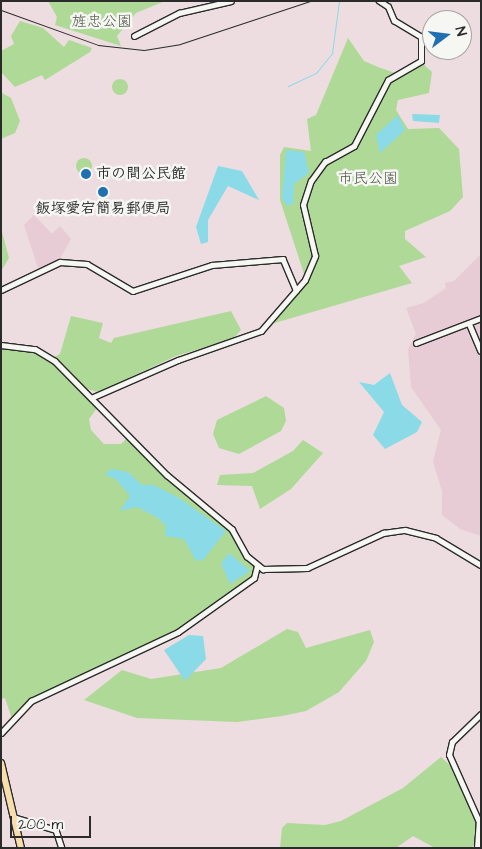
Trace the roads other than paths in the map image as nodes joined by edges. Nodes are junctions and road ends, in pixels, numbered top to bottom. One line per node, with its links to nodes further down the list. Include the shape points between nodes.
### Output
1 (231, 1): 3 (street, via 179,13)
2 (379, 1): 5 (street, via 388,7 394,22 421,37 421,61 388,80 356,144 324,162 312,181 303,210 315,256)
3 (134, 36)
4 (1, 290): 5 (street, via 60,262 87,264 133,291 223,262 283,259)
5 (296, 290): 11 (street, via 261,331 178,360)
6 (481, 318): 7 (street)
7 (469, 323): 8 (street); 10 (street)
8 (416, 344)
9 (1, 345): 11 (street, via 46,354)
10 (481, 351)
11 (91, 398): 13 (street, via 185,492 232,529)
12 (481, 565): 14 (street, via 431,536 405,530 383,533 320,565)
13 (257, 566): 14 (street); 15 (street)
14 (270, 572): 15 (street)
15 (254, 578): 17 (street, via 163,641 31,701)
16 (481, 714): 22 (street, via 452,742 449,755 479,822)
17 (1, 733)
18 (1, 763): 19 (highway)
19 (12, 817): 20 (highway); 21 (street, via 56,830)
20 (21, 848)
21 (62, 848)
22 (478, 848)

